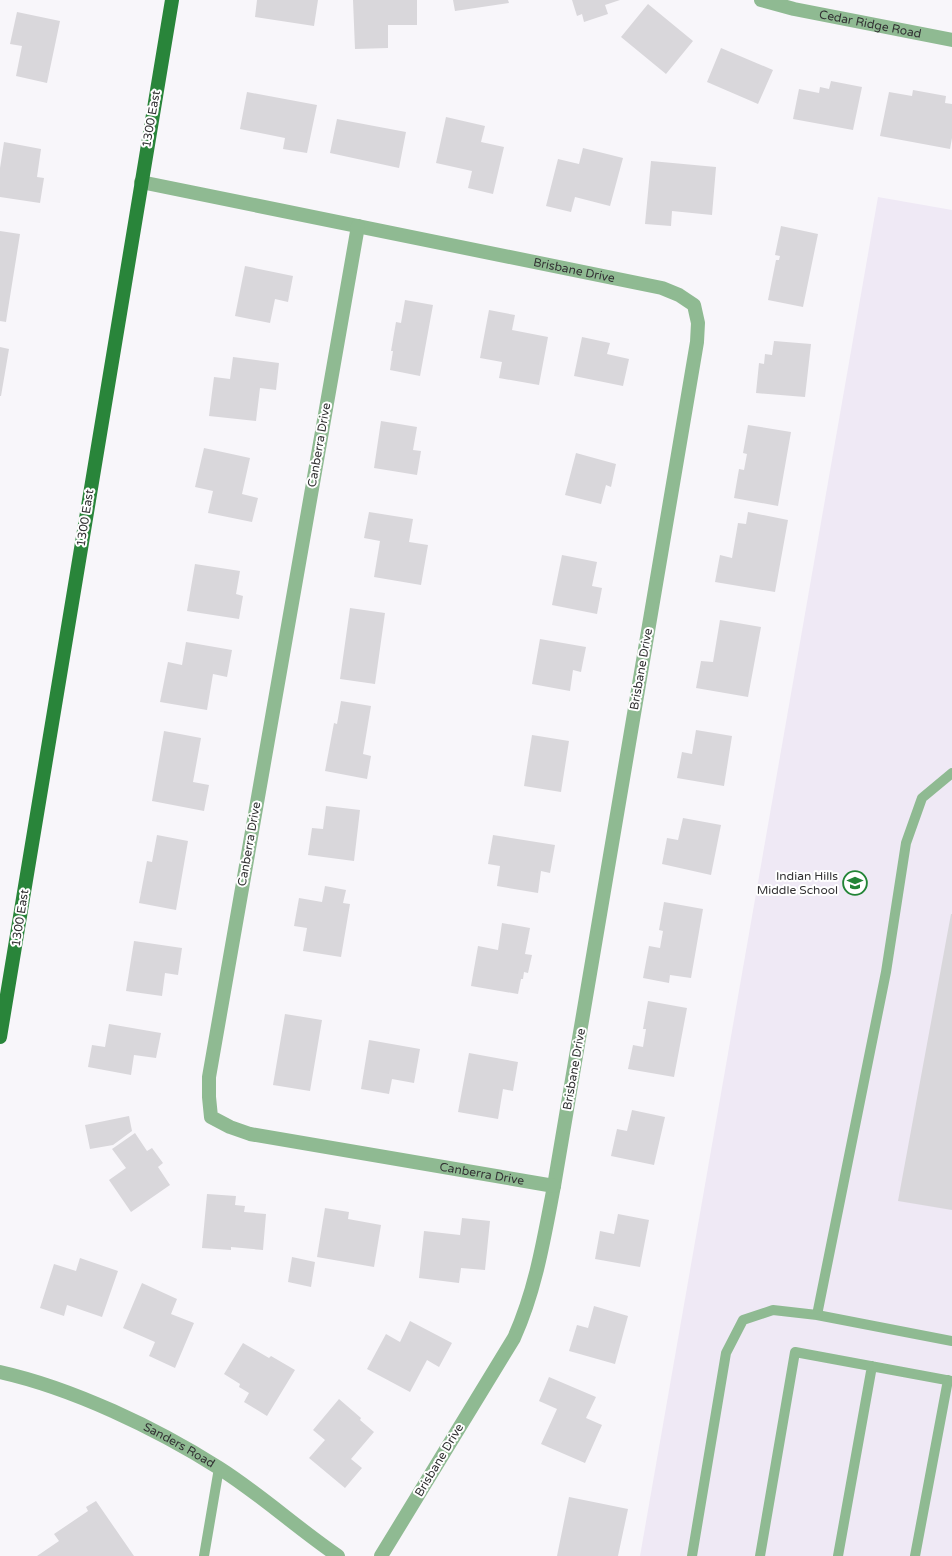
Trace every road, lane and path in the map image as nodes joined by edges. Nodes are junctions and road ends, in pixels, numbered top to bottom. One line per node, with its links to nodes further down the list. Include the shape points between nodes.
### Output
1 (172, 0): 4 (main road, 1300 East)
2 (762, 0): 3 (street, Cedar Ridge Road)
3 (952, 40)
4 (141, 182): 5 (street, Brisbane Drive); 7 (main road, 1300 East)
5 (358, 226): 8 (street, Brisbane Drive, via 662,288 694,306 698,324); 8 (street, Canberra Drive, via 209,1077 211,1117 250,1134)
6 (952, 773): 9 (lane, via 922,798 906,843 886,972)
7 (0, 1037)
8 (554, 1186): 17 (street, Brisbane Drive, via 534,1285 514,1338)
9 (816, 1315): 10 (lane); 18 (lane, via 773,1310 743,1320 726,1353)
10 (952, 1341)
11 (872, 1366): 13 (lane); 19 (lane, via 795,1352); 20 (lane)
12 (0, 1372): 14 (street, Sanders Road, via 92,1402)
13 (950, 1380): 21 (lane)
14 (219, 1468): 15 (lane); 16 (street, Sanders Road)
15 (204, 1556)
16 (338, 1556)
17 (381, 1556)
18 (692, 1556)
19 (760, 1556)
20 (838, 1556)
21 (915, 1556)

